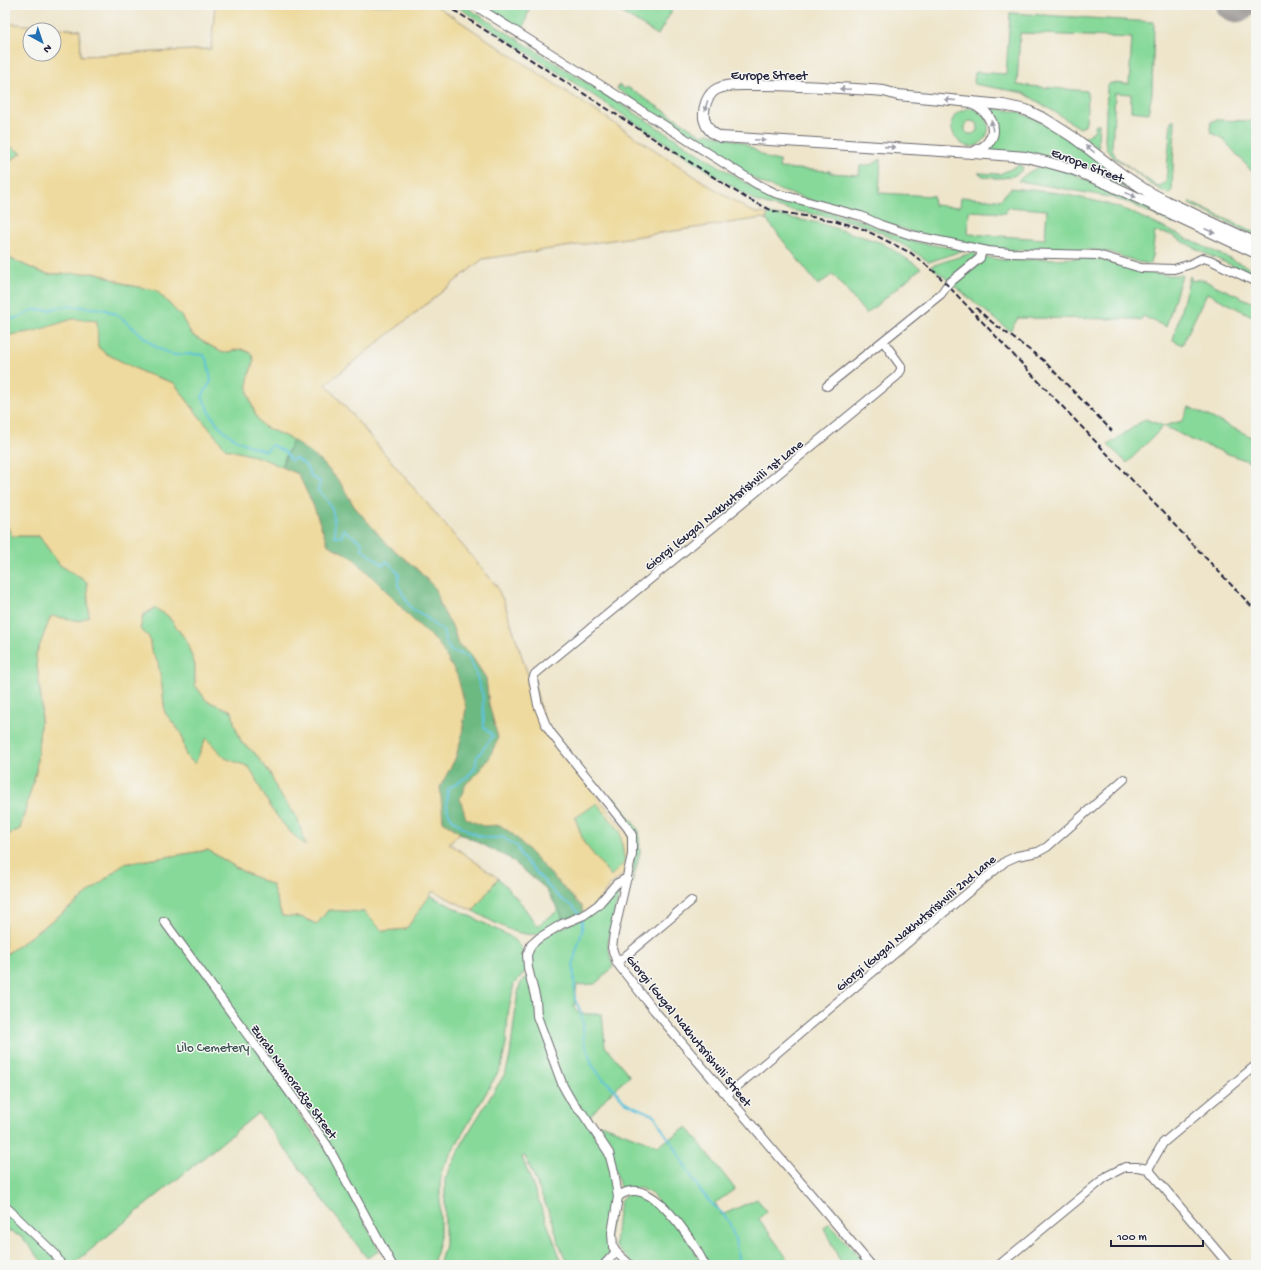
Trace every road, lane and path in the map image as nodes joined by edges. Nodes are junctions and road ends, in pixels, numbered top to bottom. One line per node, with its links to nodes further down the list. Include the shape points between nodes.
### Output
1 (474, 5): 5 (street, via 775,193 861,216 911,235)
2 (968, 102): 3 (main road, one-way to 2, via 990,140 993,125 987,113); 3 (main road, Europe Street, one-way to 3, via 898,95 884,91 734,85 714,91 705,105 704,114 708,127 713,134 721,138); 4 (main road, Europe Street, one-way to 2, via 1147,191 1045,119 1026,110)
3 (973, 153): 6 (main road, Europe Street, one-way to 6, via 1026,157 1072,169)
4 (1256, 243)
5 (982, 250): 7 (street, via 1098,255 1142,268 1174,270 1203,258); 8 (street, via 978,261)
6 (1256, 253)
7 (1256, 282)
8 (883, 341): 9 (street); 10 (street, Giorgi (Guga) Nakhutsrishvili 1st Lane, via 901,366 897,376 541,669)
9 (827, 386)
10 (533, 679): 12 (street, Giorgi (Guga) Nakhutsrishvili Street, via 538,705 550,733 632,835 632,855)
11 (1124, 780): 17 (street, Giorgi (Guga) Nakhutsrishvili 2nd Lane, via 1047,847 1006,861)
12 (627, 878): 15 (street, Giorgi (Guga) Nakhutsrishvili Street, via 612,948); 19 (street, via 616,884 598,905 584,915 539,938 531,945 527,955 537,1016 554,1064 572,1102 609,1153)
13 (691, 901): 15 (street)
14 (164, 921): 23 (street, Zurab Namoradze Street, via 327,1145)
15 (617, 963): 17 (street, Giorgi (Guga) Nakhutsrishvili Street)
16 (1256, 1065): 18 (street, via 1163,1143)
17 (727, 1096): 27 (street, Giorgi (Guga) Nakhutsrishvili Street)
18 (1148, 1169): 28 (street, via 1124,1168 1107,1176); 29 (street)
19 (618, 1197): 21 (street, via 612,1233); 26 (street, via 623,1193 639,1191 654,1199 682,1227)
20 (5, 1206): 22 (street, via 55,1254)
21 (616, 1252): 24 (street); 25 (street)
22 (62, 1265)
23 (392, 1265)
24 (604, 1265)
25 (630, 1265)
26 (705, 1265)
27 (871, 1265)
28 (999, 1265)
29 (1229, 1265)

